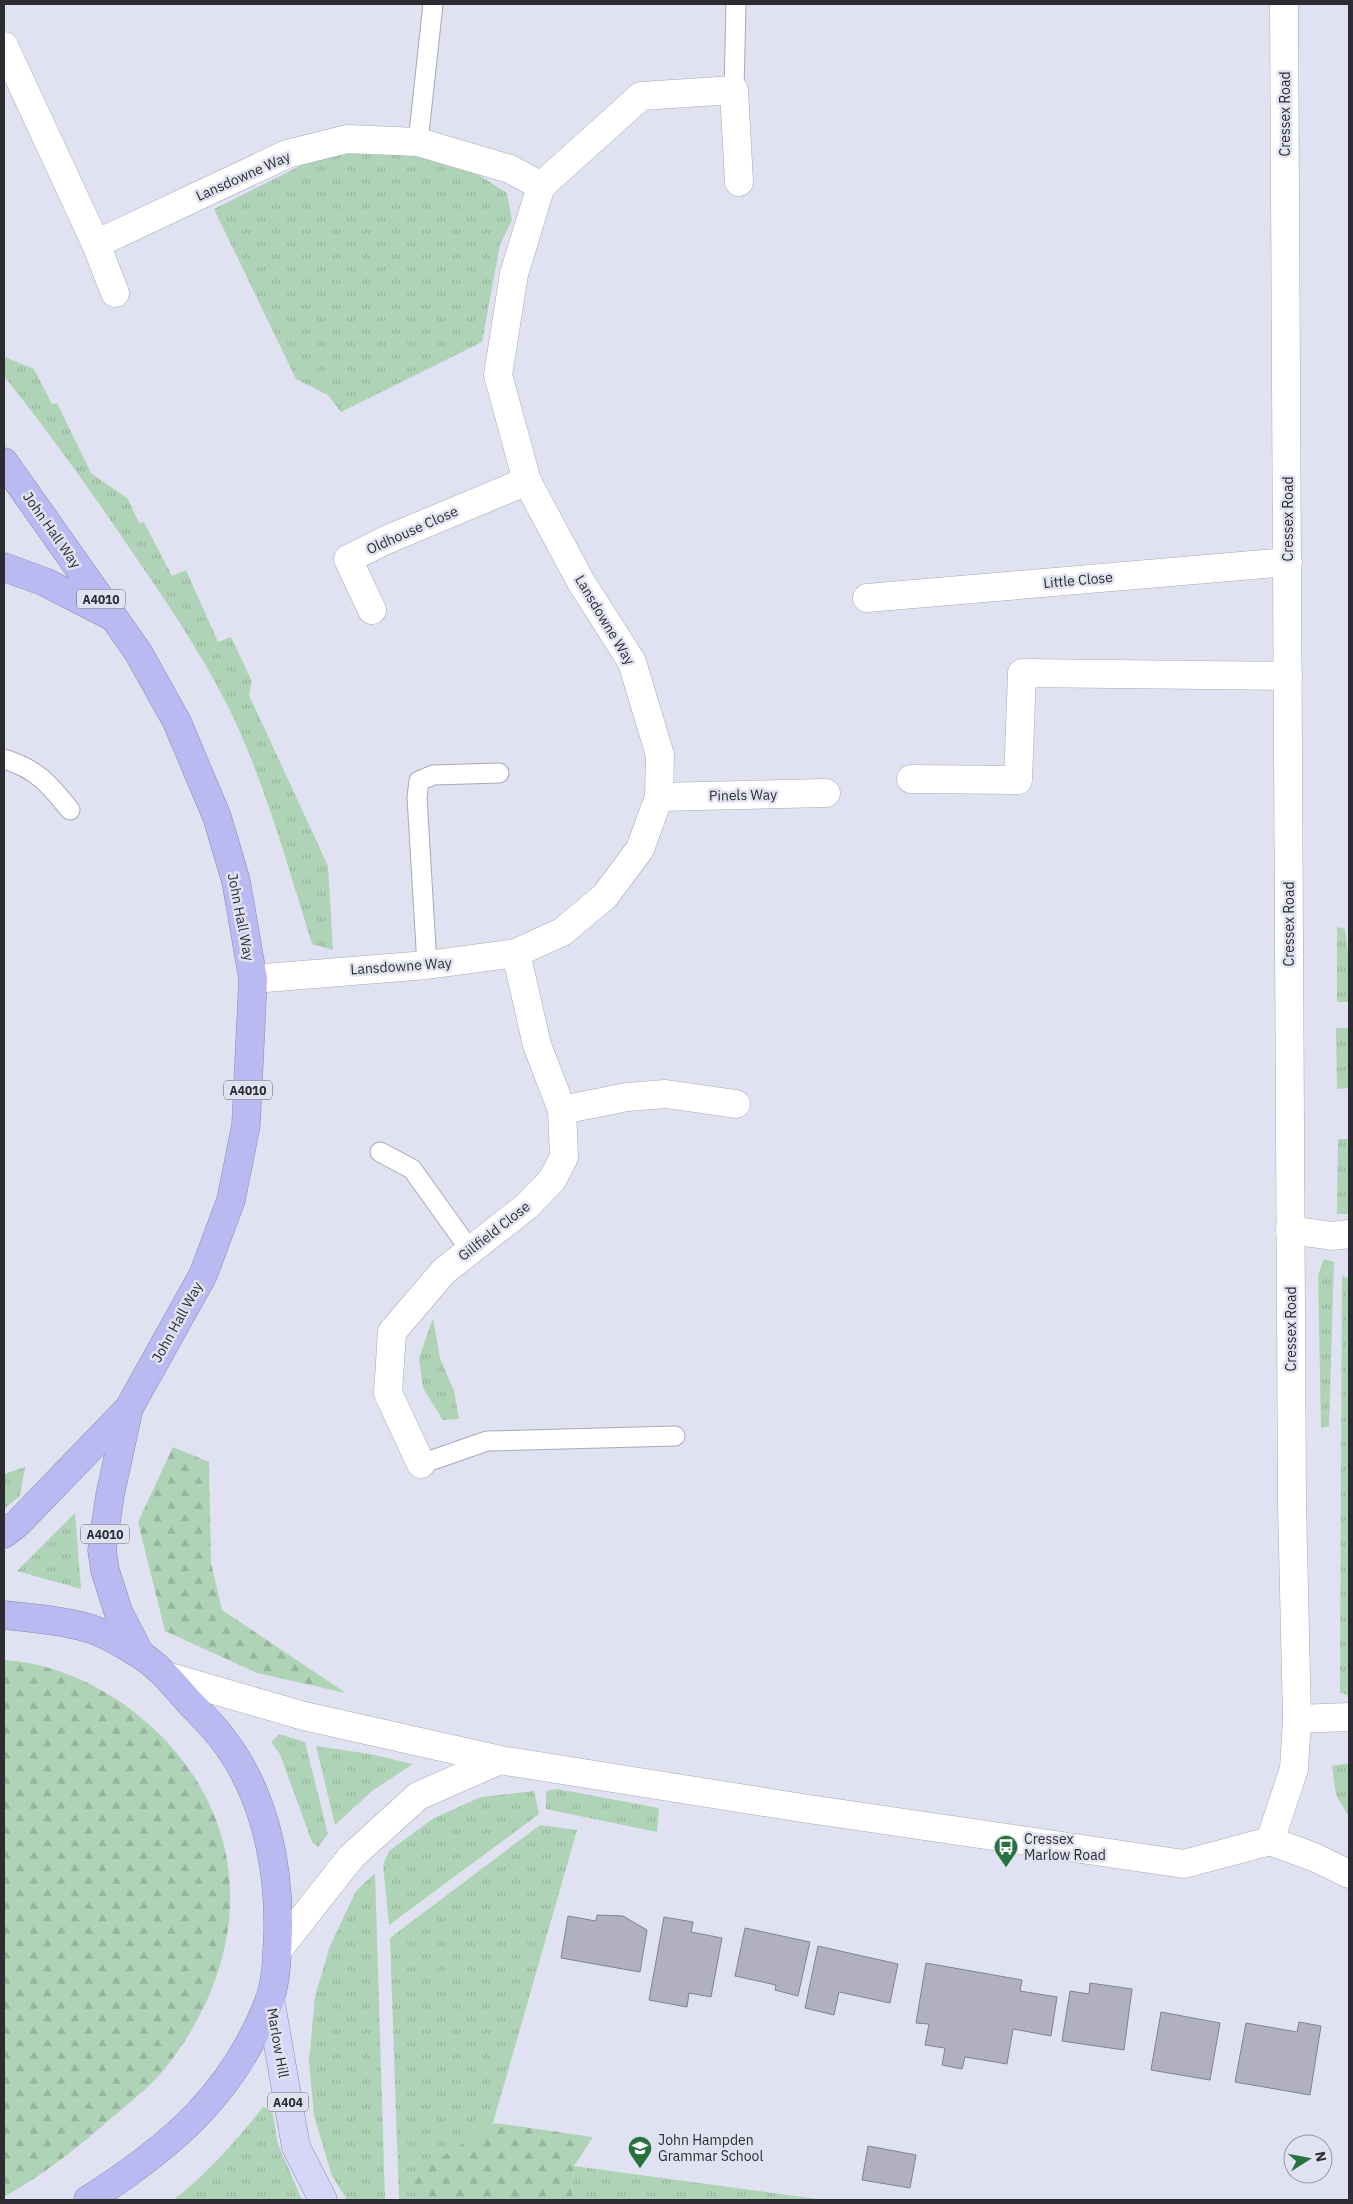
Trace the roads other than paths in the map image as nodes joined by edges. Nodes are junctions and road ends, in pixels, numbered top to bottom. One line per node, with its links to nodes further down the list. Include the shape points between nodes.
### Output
1 (433, 4): 6 (lane)
2 (736, 4): 5 (lane)
3 (1284, 4): 13 (street, Cressex Road)
4 (4, 46): 9 (street)
5 (734, 90): 7 (street); 8 (street, via 641,96)
6 (418, 142): 8 (street, Lansdowne Way, via 510,169); 9 (street, Lansdowne Way, via 347,139 288,154)
7 (739, 182)
8 (541, 186): 12 (street, Lansdowne Way, via 514,274 498,375)
9 (96, 244): 10 (street)
10 (115, 293)
11 (8, 478): 17 (highway, John Hall Way / A4010)
12 (527, 481): 16 (street, Oldhouse Close, via 348,559); 23 (street, Lansdowne Way, via 581,582 632,662 660,755)
13 (1288, 562): 15 (street, Little Close); 18 (street, Cressex Road)
14 (4, 567): 17 (highway, via 45,582)
15 (867, 598)
16 (372, 610)
17 (114, 618): 27 (highway, John Hall Way / A4010, via 138,652 176,722 216,817 236,881)
18 (1288, 676): 21 (street, via 1022,673 1018,780); 31 (street, Cressex Road)
19 (4, 759): 24 (lane, via 25,766 46,781)
20 (499, 773): 26 (lane, via 433,775 419,780 417,797)
21 (911, 779)
22 (826, 793): 23 (street, Pinels Way)
23 (659, 796): 25 (street, Lansdowne Way, via 640,849 605,896 562,932)
24 (70, 810)
25 (516, 954): 26 (street, Lansdowne Way); 29 (street, Gillfield Close, via 537,1045)
26 (427, 965): 27 (street, Lansdowne Way)
27 (253, 978): 34 (highway, John Hall Way / A4010, via 246,1125 231,1200 203,1275)
28 (736, 1104): 29 (street, via 666,1094 627,1097)
29 (562, 1110): 33 (street, Gillfield Close, via 564,1157 552,1180 527,1206)
30 (380, 1152): 33 (lane, via 412,1169)
31 (1290, 1230): 32 (street, via 1332,1236); 42 (street, Cressex Road)
32 (1349, 1234)
33 (470, 1250): 36 (street, Gillfield Close, via 444,1271 392,1332 388,1393)
34 (129, 1408): 37 (highway, John Hall Way / A4010); 39 (highway, John Hall Way / A4010, via 102,1550 118,1611)
35 (675, 1436): 36 (lane, via 487,1442)
36 (421, 1464)
37 (4, 1534)
38 (4, 1615): 39 (highway, via 90,1628)
39 (140, 1654): 40 (highway)
40 (166, 1676): 43 (street, via 304,1716); 46 (highway, via 223,1738 250,1784 270,1838 278,1900)
41 (1349, 1717): 42 (street)
42 (1297, 1719): 44 (street, Cressex Road, via 1294,1769)
43 (500, 1760): 44 (street, via 1184,1864); 46 (street, via 418,1796 351,1857)
44 (1270, 1841): 45 (street)
45 (1349, 1874)
46 (277, 1951): 47 (highway)
47 (270, 1998): 48 (highway, via 242,2058 213,2098 157,2154); 49 (main road, Marlow Hill / A404, via 296,2147)
48 (88, 2200)
49 (323, 2200)

